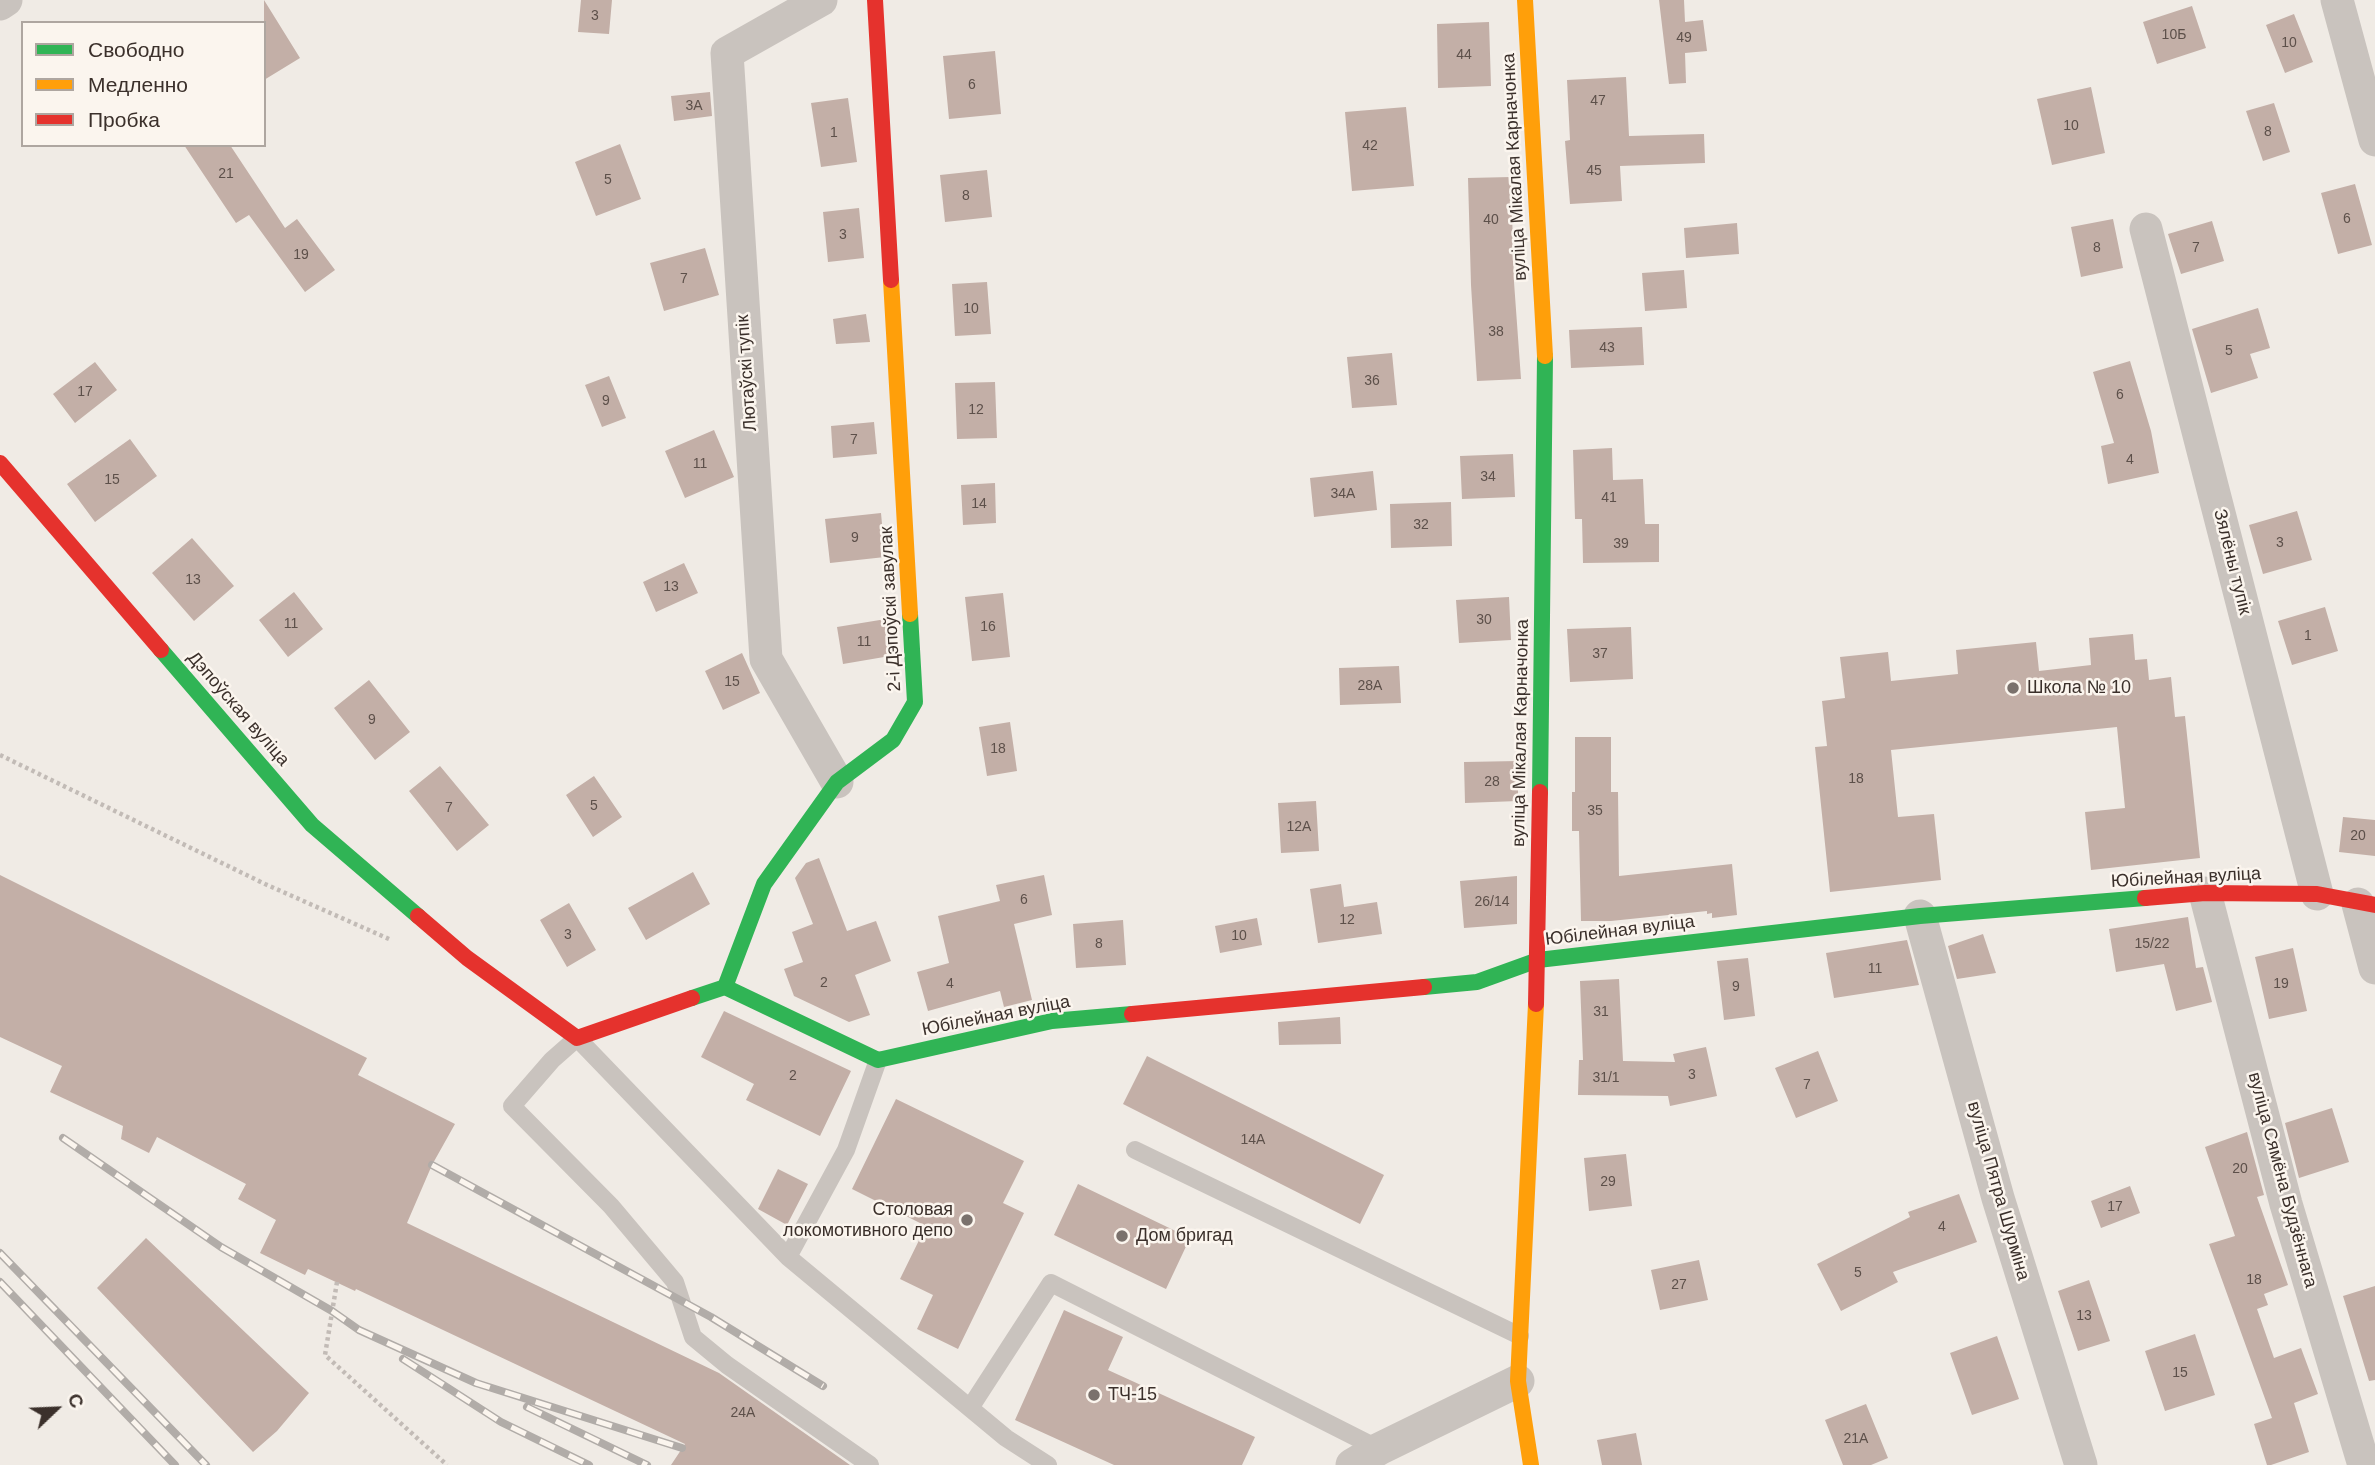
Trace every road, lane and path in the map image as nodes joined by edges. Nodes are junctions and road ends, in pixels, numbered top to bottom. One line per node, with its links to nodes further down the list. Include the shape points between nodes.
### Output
1 (6, 0): 6 (street)
2 (821, 0): 11 (street, Лютаўскі тупік, via 727,53 765,659)
3 (875, 0): 11 (street, 2-і Дэпоўскі завулак, via 915,702 892,740)
4 (1525, 0): 17 (street, вуліца Мікалая Карначонка, via 1545,339)
5 (2337, 0): 7 (street)
6 (0, 4)
7 (2375, 140)
8 (2146, 229): 13 (street, Зялёны тупік)
9 (0, 463): 20 (street, Дэпоўская вуліца, via 312,825 467,958)
10 (0, 755): 16 (path)
11 (837, 782): 19 (street, 2-і Дэпоўскі завулак, via 764,884)
12 (2205, 893): 13 (street, Юбілейная вуліца); 15 (street, Юбілейная вуліца); 34 (street, вуліца Сямёна Будзённага, via 2286,1204)
13 (2317, 894): 14 (street, Юбілейная вуліца)
14 (2366, 905): 18 (street)
15 (1920, 916): 17 (street, Юбілейная вуліца); 33 (street, вуліца Пятра Шурміна, via 1998,1198)
16 (391, 940)
17 (1538, 960): 21 (street, Юбілейная вуліца, via 1477,982 1052,1021); 25 (street, вуліца Мікалая Карначонка)
18 (2375, 968)
19 (725, 987): 20 (street); 21 (street)
20 (577, 1038): 23 (lane); 30 (lane, via 512,1106 611,1206 675,1282 693,1337)
21 (878, 1060): 23 (lane, via 846,1150)
22 (1135, 1150): 25 (lane)
23 (788, 1256): 27 (lane)
24 (337, 1282): 29 (path, via 325,1355)
25 (1520, 1336): 26 (street, вуліца Мікалая Карначонка)
26 (1518, 1381): 28 (street); 32 (street, вуліца Мікалая Карначонка)
27 (970, 1408): 28 (lane, via 1051,1283); 31 (lane)
28 (1366, 1457)
29 (447, 1465)
30 (870, 1465)
31 (1048, 1465)
32 (1531, 1465)
33 (2081, 1465)
34 (2364, 1465)

